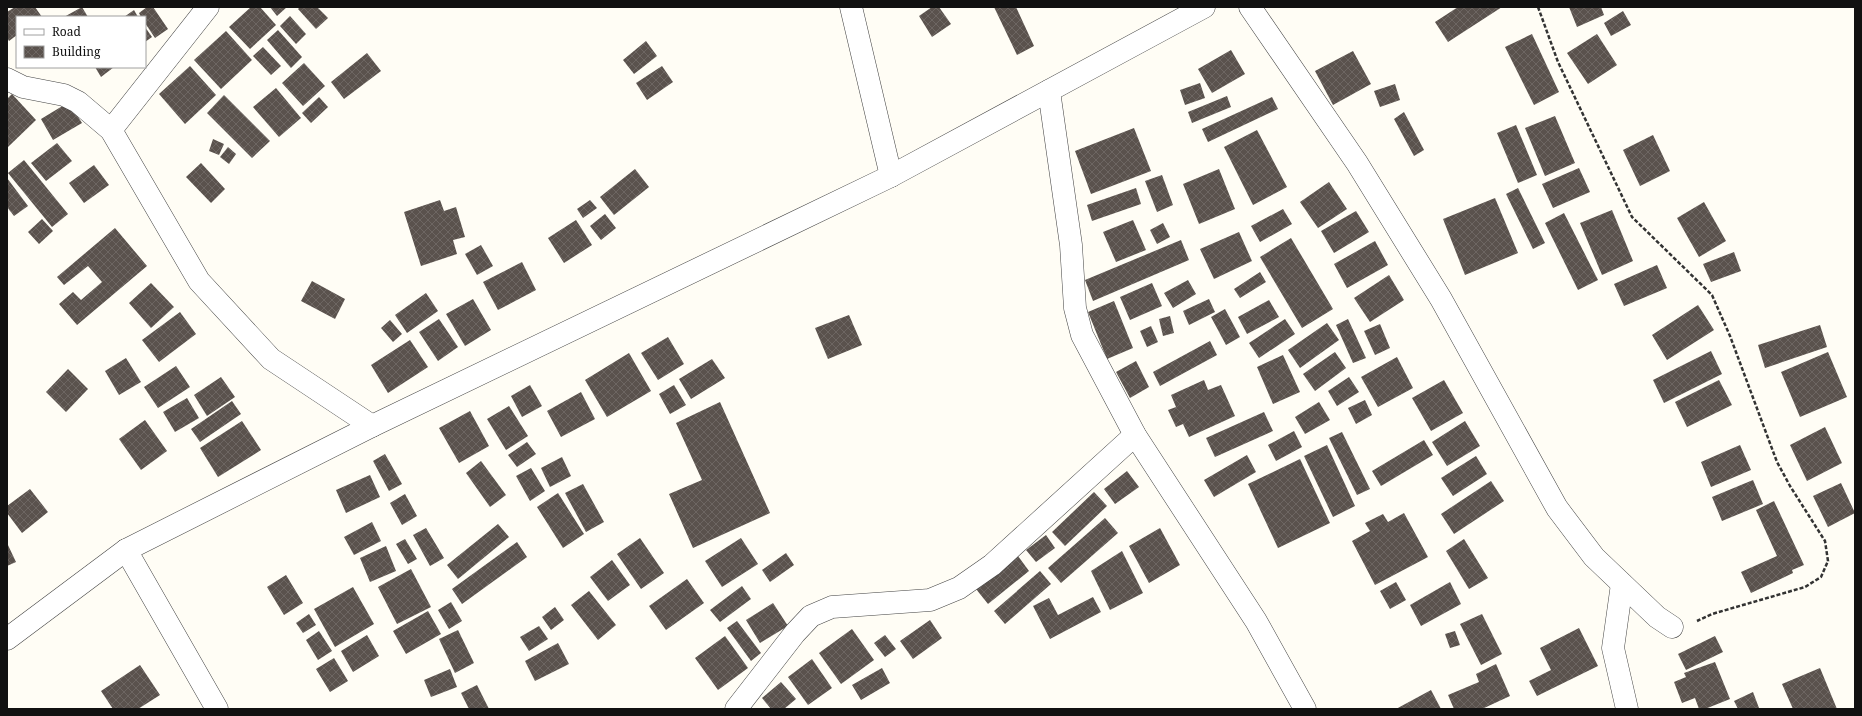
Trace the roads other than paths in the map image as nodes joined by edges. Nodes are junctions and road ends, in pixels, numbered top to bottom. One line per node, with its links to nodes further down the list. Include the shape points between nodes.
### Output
1 (208, 7): 7 (street)
2 (851, 7): 8 (street)
3 (1204, 7): 6 (street)
4 (1250, 7): 12 (street, via 1357,164 1441,299 1557,508 1594,558)
5 (7, 79): 7 (street, via 23,87 64,95 78,102)
6 (1049, 90): 8 (street); 10 (street, via 1071,245 1075,308 1082,335)
7 (111, 130): 9 (street, via 199,281 272,359)
8 (891, 176): 9 (street)
9 (372, 426): 11 (street)
10 (1135, 435): 16 (street, via 992,565 959,588 930,600 832,607 811,616); 17 (street, via 1256,621)
11 (126, 550): 14 (street); 15 (street)
12 (1622, 584): 13 (street, via 1657,617); 18 (street, via 1613,648)
13 (1672, 627)
14 (7, 639)
15 (217, 709)
16 (736, 709)
17 (1305, 709)
18 (1627, 709)

